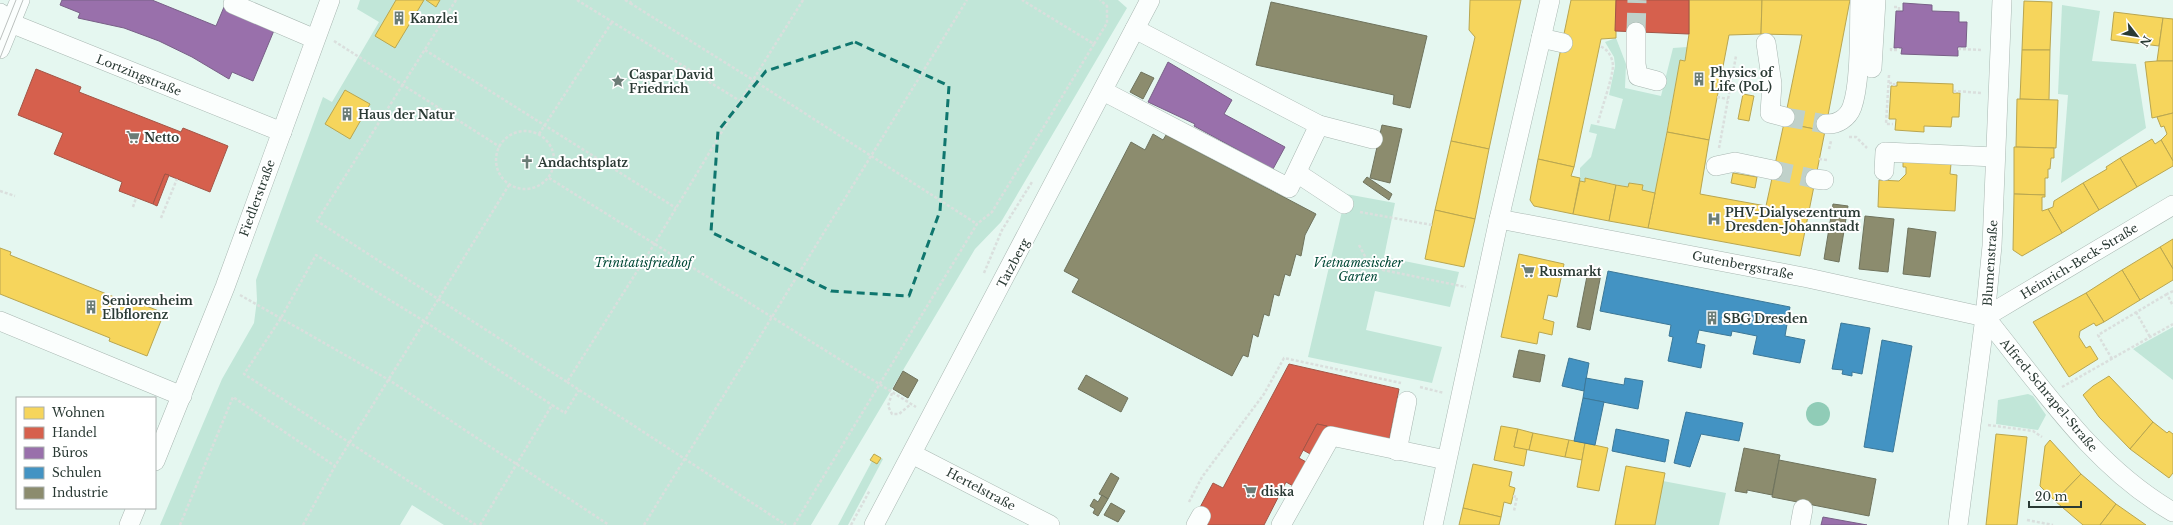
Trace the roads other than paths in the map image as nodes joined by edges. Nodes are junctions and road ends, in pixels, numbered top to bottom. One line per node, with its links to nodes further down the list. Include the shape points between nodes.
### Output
1 (20, 0): 9 (street)
2 (330, 0): 12 (street, Fiedlerstraße)
3 (1150, 0): 10 (street, Tatzberg)
4 (1550, 0): 13 (street)
5 (1860, 0): 23 (street, via 1857,73 1852,108)
6 (1876, 0): 17 (street)
7 (2002, 0): 25 (street, Blumenstraße)
8 (233, 4): 12 (street)
9 (5, 18): 16 (street); 22 (street, Lortzingstraße)
10 (1135, 29): 19 (street, Tatzberg); 21 (street)
11 (1636, 32): 18 (street, via 1638,76)
12 (317, 35): 22 (street, Fiedlerstraße)
13 (1541, 38): 14 (street); 32 (street)
14 (1563, 42)
15 (1766, 44): 20 (street, via 1772,84 1770,114)
16 (0, 49)
17 (1881, 69)
18 (1657, 81)
19 (1103, 90): 29 (street, via 1289,188); 38 (street, Tatzberg)
20 (1785, 117)
21 (1319, 125): 24 (street); 29 (street)
22 (282, 132): 36 (street, Fiedlerstraße)
23 (1828, 132)
24 (1373, 139)
25 (1995, 157): 28 (street, via 1885,152); 33 (street, Blumenstraße, via 1992,246)
26 (1716, 166): 27 (street, via 1736,162)
27 (1774, 170)
28 (1884, 171)
29 (1297, 173): 30 (street)
30 (1344, 204)
31 (2173, 205): 33 (street, Heinrich-Beck-Straße)
32 (1499, 219): 33 (street, Gutenbergstraße, via 1808,278); 40 (street)
33 (1985, 317): 42 (street, Alfred-Schrapel-Straße, via 2095,451 2135,487); 48 (street, Blumenstraße)
34 (0, 321): 36 (street)
35 (1410, 391): 37 (street)
36 (182, 396): 39 (street, Fiedlerstraße)
37 (1397, 451): 40 (street); 46 (street, via 1331,436)
38 (912, 454): 44 (street, Tatzberg); 45 (street, Hertelstraße)
39 (156, 459)
40 (1446, 460): 47 (street)
41 (136, 509): 43 (street)
42 (2173, 512)
43 (129, 525)
44 (874, 525)
45 (1050, 525)
46 (1281, 525)
47 (1432, 525)
48 (1958, 525)

